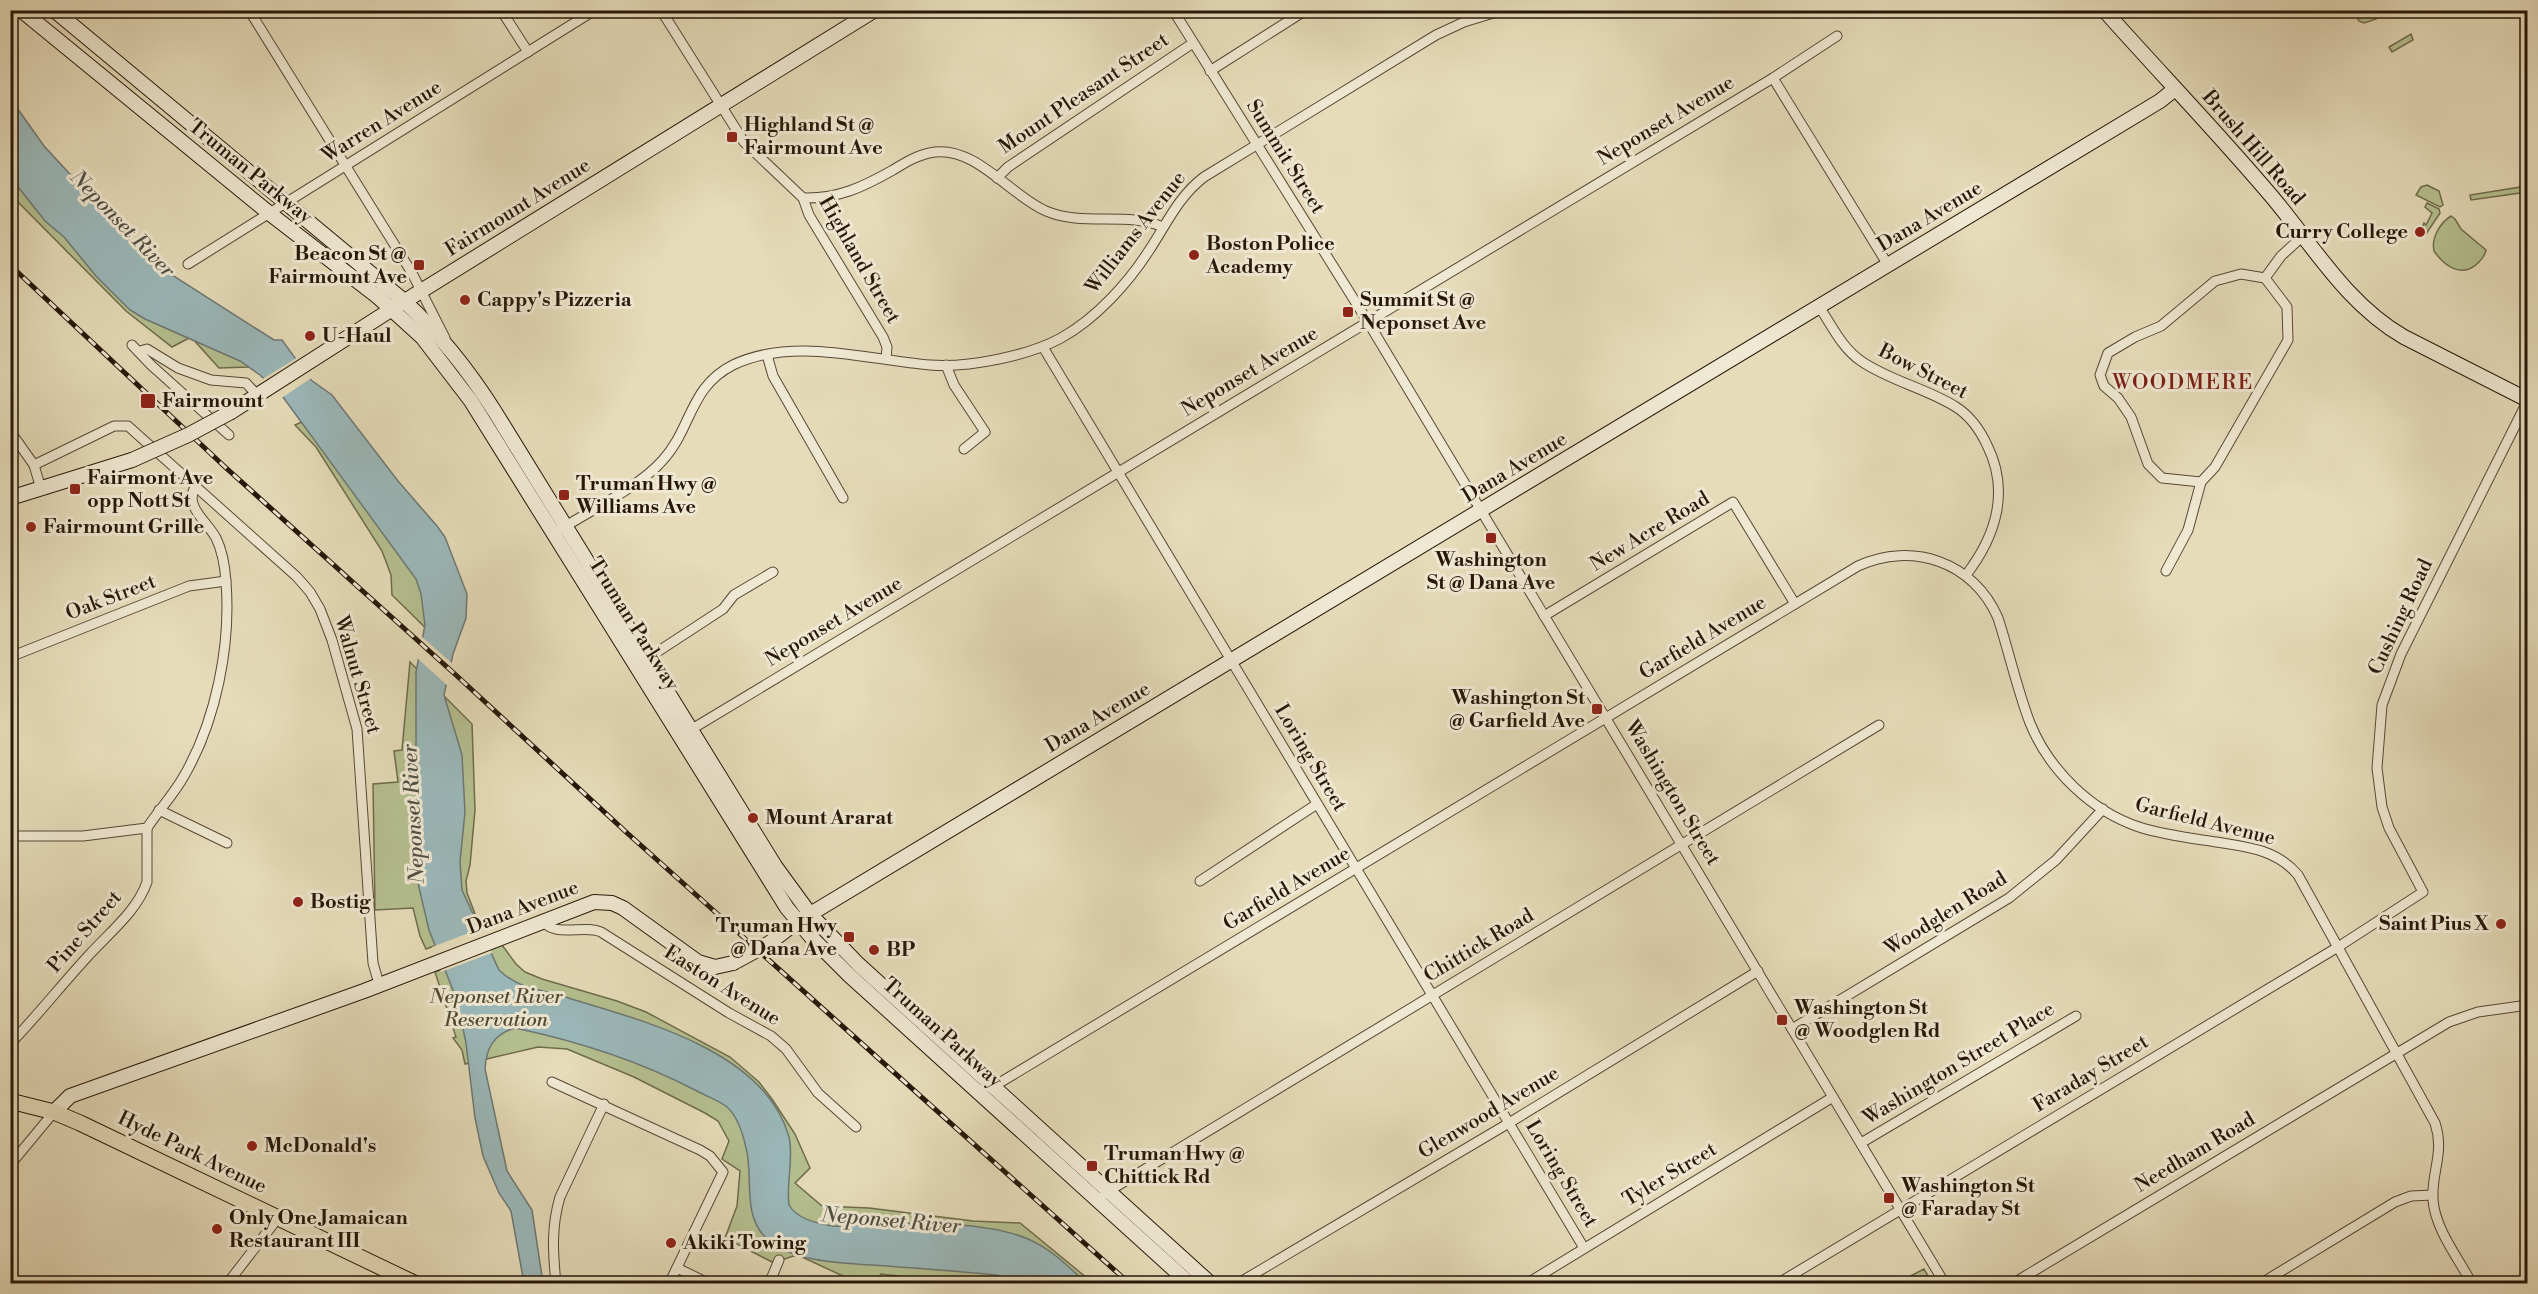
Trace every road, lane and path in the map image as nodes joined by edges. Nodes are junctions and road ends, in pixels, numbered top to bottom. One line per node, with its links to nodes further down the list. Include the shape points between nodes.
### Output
1 (21, 10): 19 (main road, Truman Parkway)
2 (54, 10): 18 (main road, Truman Parkway)
3 (249, 10): 22 (street)
4 (501, 10): 14 (street)
5 (595, 10): 14 (street, Warren Avenue)
6 (661, 10): 20 (street, Highland Street)
7 (875, 10): 20 (main road, Fairmount Avenue)
8 (1173, 10): 13 (street, Summit Street)
9 (1306, 10): 15 (street)
10 (1503, 10): 21 (street, Williams Avenue, via 1436,35)
11 (2104, 10): 17 (main road, Brush Hill Road)
12 (1837, 36): 16 (street, Neponset Avenue)
13 (1193, 43): 15 (street, Summit Street); 23 (street, Mount Pleasant Street, via 1008,166)
14 (528, 52): 22 (street, Warren Avenue)
15 (1210, 70): 21 (street, Summit Street)
16 (1773, 78): 30 (street); 36 (street, Neponset Avenue)
17 (2175, 89): 28 (main road, Brush Hill Road); 30 (main road, Dana Avenue)
18 (151, 90): 19 (main road); 25 (main road, Truman Parkway)
19 (137, 106): 26 (main road, Truman Parkway)
20 (720, 106): 24 (street, Highland Street, via 749,149); 32 (main road, Fairmount Avenue)
21 (1257, 146): 27 (street, Williams Avenue, via 1190,188); 36 (street, Summit Street)
22 (346, 166): 25 (street, Warren Avenue); 32 (street)
23 (997, 178): 24 (street, via 962,155 933,152 847,193); 27 (street, via 1050,213)
24 (803, 198): 40 (street, Highland Street, via 809,215 883,337)
25 (285, 204): 26 (street, Warren Avenue); 33 (main road, Truman Parkway)
26 (269, 213): 29 (street, Warren Avenue); 35 (main road, Truman Parkway)
27 (1163, 227): 37 (street, Williams Avenue, via 1104,305 1078,327)
28 (2303, 237): 31 (street, via 2281,256); 43 (main road, Brush Hill Road, via 2344,288 2386,327)
29 (188, 264)
30 (1888, 265): 34 (main road, Dana Avenue)
31 (2265, 278): 49 (street, via 2287,307 2288,340 2215,467); 49 (street, via 2241,274 2215,281 2167,322 2108,353 2100,375 2104,386 2131,417 2148,464 2162,478)
32 (422, 291): 33 (main road, Fairmount Avenue); 38 (street)
33 (404, 301): 35 (main road, Fairmount Avenue); 38 (main road, Truman Parkway)
34 (1820, 308): 54 (main road, Dana Avenue); 58 (street, Bow Street, via 1840,340 1859,360 1954,406 1984,438 1998,473 1998,511 1989,539)
35 (392, 309): 42 (main road, Fairmount Avenue); 55 (main road, Truman Parkway, via 422,337 461,385)
36 (1368, 322): 48 (street, Neponset Avenue); 54 (street, Washington Street)
37 (1043, 347): 41 (street, Williams Avenue, via 1003,358); 48 (street, Loring Street)
38 (450, 348): 55 (main road, Truman Parkway, via 483,394)
39 (767, 355): 40 (street, Williams Avenue, via 812,351); 53 (street, via 774,376); 55 (street, Williams Avenue, via 734,364 712,380 695,401 669,453 655,468)
40 (886, 359): 41 (street, Williams Avenue)
41 (946, 365): 46 (street, via 954,385 985,432)
42 (261, 392): 45 (street, via 246,383 211,380 178,368 147,349 136,348); 51 (main road, Fairmount Avenue, bridge, via 188,435 132,460)
43 (2528, 400): 77 (street, Cushing Road, via 2401,654 2382,705 2377,768 2382,807)
44 (10, 430): 47 (street)
45 (229, 435)
46 (964, 449)
47 (33, 465): 50 (street, Walnut Street, via 123,425 137,433); 51 (street)
48 (1117, 473): 64 (street, Loring Street); 67 (street, Neponset Avenue)
49 (2201, 482): 56 (street, via 2188,530)
50 (195, 487): 59 (street, via 194,508 219,544); 83 (street, Walnut Street, via 304,584 328,630 357,729 373,963)
51 (41, 489): 52 (main road, Fairmount Avenue)
52 (10, 498)
53 (843, 498)
54 (1482, 512): 61 (street, Washington Street); 64 (main road, Dana Avenue)
55 (559, 530): 63 (main road, Truman Parkway); 67 (main road, Truman Parkway)
56 (2166, 571)
57 (773, 572): 63 (street, via 734,595 723,609)
58 (1966, 575): 60 (street, Garfield Avenue, via 1923,556 1884,557 1858,566); 69 (street, Garfield Avenue, via 1994,609 2039,741 2070,783)
59 (226, 581): 62 (street, Oak Street, via 189,586); 70 (street, via 226,622 211,715 183,778)
60 (1795, 604): 61 (street, New Acre Road, via 1733,502); 65 (street, Garfield Avenue)
61 (1544, 616): 65 (street, Washington Street)
62 (10, 657)
63 (648, 658): 67 (main road, Truman Parkway)
64 (1231, 661): 68 (street, Loring Street); 78 (main road, Dana Avenue)
65 (1606, 718): 74 (street, Washington Street); 75 (street, Garfield Avenue)
66 (1880, 725): 74 (street, Chittick Road)
67 (686, 733): 78 (main road, Truman Parkway); 80 (main road, Truman Parkway, via 743,840)
68 (1317, 804): 75 (street, Loring Street); 76 (street)
69 (2103, 809): 81 (street, Garfield Avenue, via 2148,830 2251,847 2273,855 2298,875); 87 (street, Woodglen Road, via 2056,860 2009,898)
70 (159, 810): 71 (street); 73 (street)
71 (147, 828): 72 (street, via 83,836); 88 (street, Pine Street, via 144,890 121,922)
72 (10, 836)
73 (227, 843)
74 (1682, 845): 82 (street, Washington Street); 84 (street, Chittick Road)
75 (1356, 868): 84 (street, Loring Street); 91 (street, Garfield Avenue)
76 (1200, 881)
77 (2423, 892): 81 (street, Faraday Street)
78 (810, 914): 80 (main road, Dana Avenue); 91 (main road, Truman Parkway)
79 (542, 920): 80 (main road, Dana Avenue, bridge, via 588,903 612,903 698,962 715,967 733,963 768,944); 83 (main road, Dana Avenue); 97 (street, Easton Avenue, via 556,929 601,932 771,1036 786,1049 818,1093)
80 (797, 922): 91 (main road, Truman Parkway, via 849,975)
81 (2338, 947): 89 (street, Garfield Avenue); 102 (street, Faraday Street)
82 (1758, 971): 87 (street, Washington Street); 96 (street, Glenwood Avenue)
83 (378, 984): 95 (main road, Dana Avenue, via 70,1096)
84 (1432, 996): 96 (street, Loring Street); 101 (street, Chittick Road)
85 (2528, 1005): 89 (street, Needham Road, via 2459,1018)
86 (2076, 1016): 98 (street, Washington Street Place)
87 (1792, 1029): 92 (street, Washington Street)
88 (10, 1044)
89 (2396, 1053): 100 (street, Garfield Avenue, via 2437,1129 2440,1148); 119 (street, Needham Road)
90 (552, 1082): 94 (street)
91 (988, 1091): 101 (main road, Truman Parkway)
92 (1833, 1097): 98 (street, Washington Street); 104 (street, Tyler Street)
93 (10, 1101): 95 (main road, Hyde Park Avenue)
94 (603, 1104): 106 (street, via 700,1150 723,1172); 109 (street, via 556,1210 552,1234)
95 (54, 1112): 99 (street, Dana Avenue); 103 (main road, Hyde Park Avenue)
96 (1509, 1123): 104 (street, Loring Street); 115 (street, Glenwood Avenue)
97 (856, 1127)
98 (1861, 1143): 102 (street, Washington Street)
99 (10, 1165)
100 (2433, 1194): 120 (street, via 2400,1200); 121 (street, via 2438,1221)
101 (1104, 1195): 113 (main road, Truman Parkway); 114 (main road, Truman Parkway)
102 (1900, 1209): 117 (street, Faraday Street); 118 (street, Washington Street)
103 (278, 1218): 107 (street); 108 (main road, Hyde Park Avenue)
104 (1584, 1248): 116 (street, Tyler Street)
105 (779, 1260): 112 (street)
106 (677, 1268): 110 (street); 111 (street)
107 (227, 1284)
108 (416, 1284)
109 (556, 1284)
110 (669, 1284)
111 (710, 1284)
112 (769, 1284)
113 (1190, 1284)
114 (1211, 1284)
115 (1237, 1284)
116 (1526, 1284)
117 (1776, 1284)
118 (1945, 1284)
119 (2012, 1284)
120 (2260, 1284)
121 (2472, 1284)

